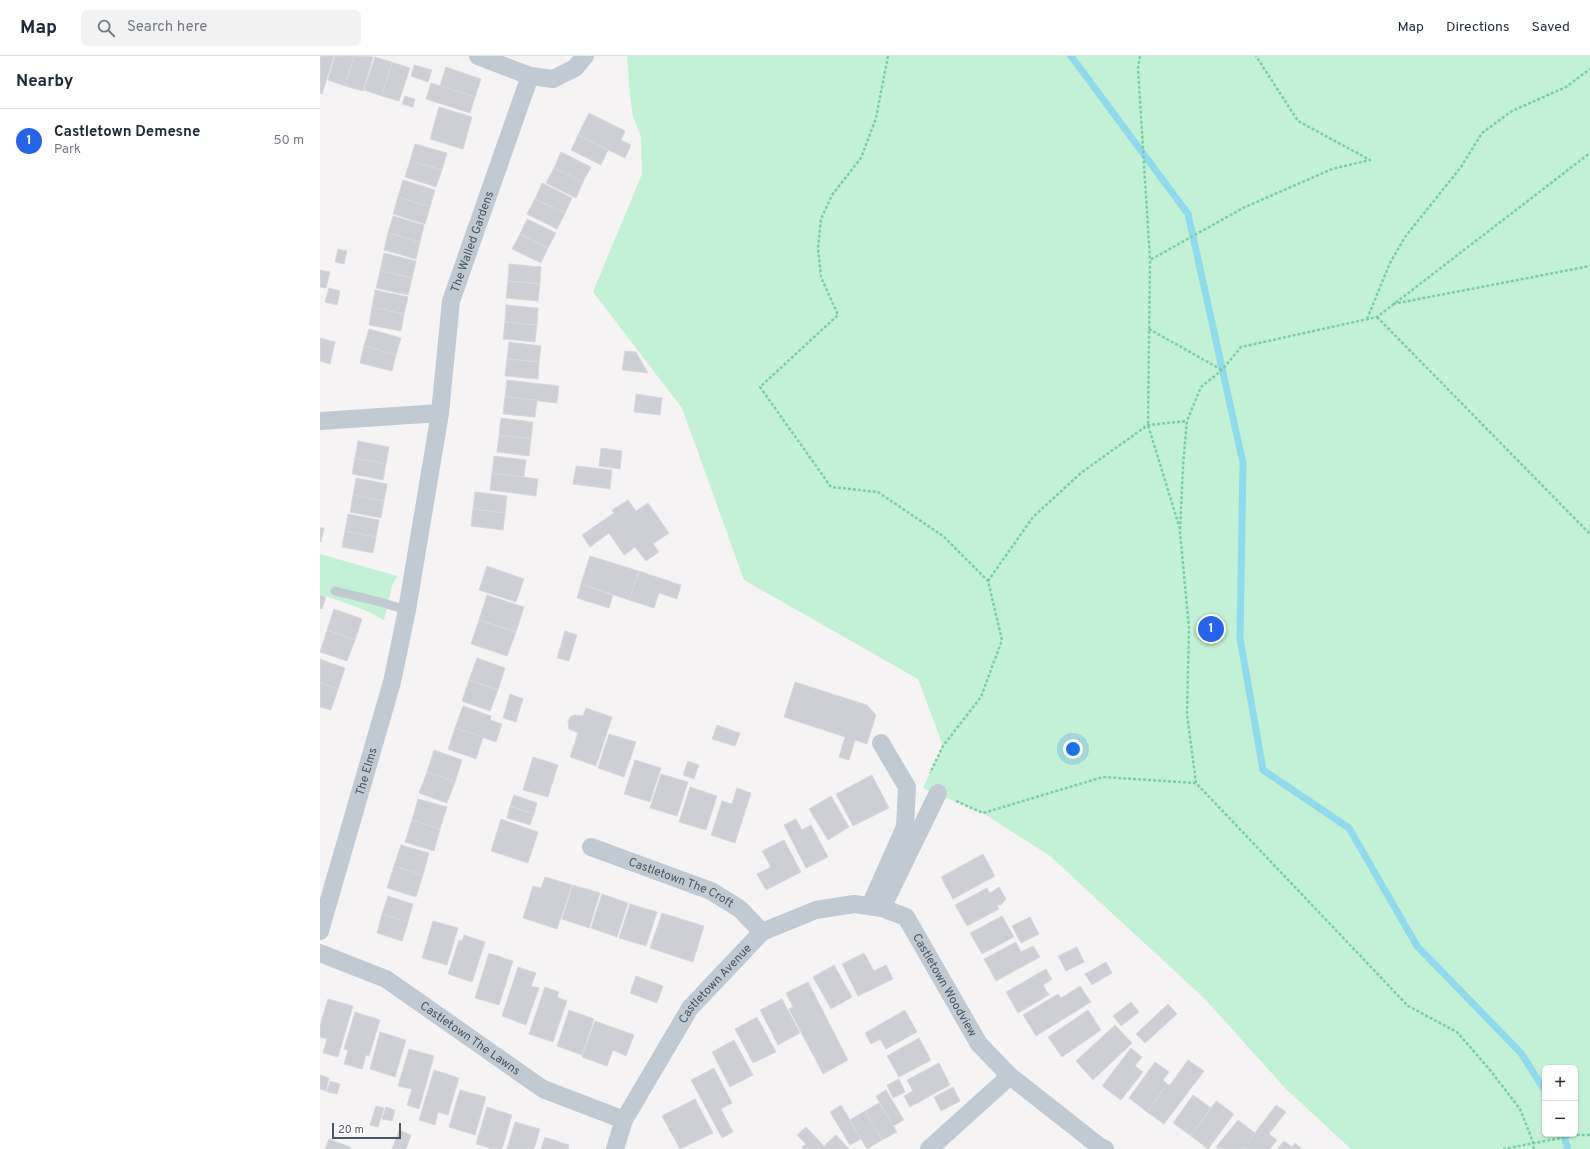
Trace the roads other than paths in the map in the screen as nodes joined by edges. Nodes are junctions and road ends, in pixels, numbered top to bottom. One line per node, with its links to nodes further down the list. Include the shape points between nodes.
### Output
1 (478, 56): 3 (street)
2 (585, 56): 3 (street, via 575,68 553,79)
3 (530, 76): 4 (street, The Walled Gardens, via 451,301)
4 (440, 413): 5 (street); 7 (street, The Walled Gardens)
5 (320, 421)
6 (335, 591): 7 (lane)
7 (407, 610): 12 (street, The Elms, via 392,682)
8 (881, 743): 11 (street, via 907,787 905,827)
9 (938, 793): 11 (street)
10 (591, 847): 13 (street, Castletown The Croft, via 710,891 740,909)
11 (876, 907): 13 (street, Castletown Avenue, via 854,904 816,910); 15 (street, Castletown Woodview, via 906,917 979,1044)
12 (320, 931)
13 (762, 932): 16 (street, Castletown Avenue, via 690,1008)
14 (320, 953): 16 (street, Castletown The Lawns, via 386,979 543,1089)
15 (1010, 1076): 18 (street); 19 (street, Castletown Woodview)
16 (624, 1120): 17 (street, Castletown Avenue)
17 (615, 1149)
18 (928, 1149)
19 (1105, 1149)

